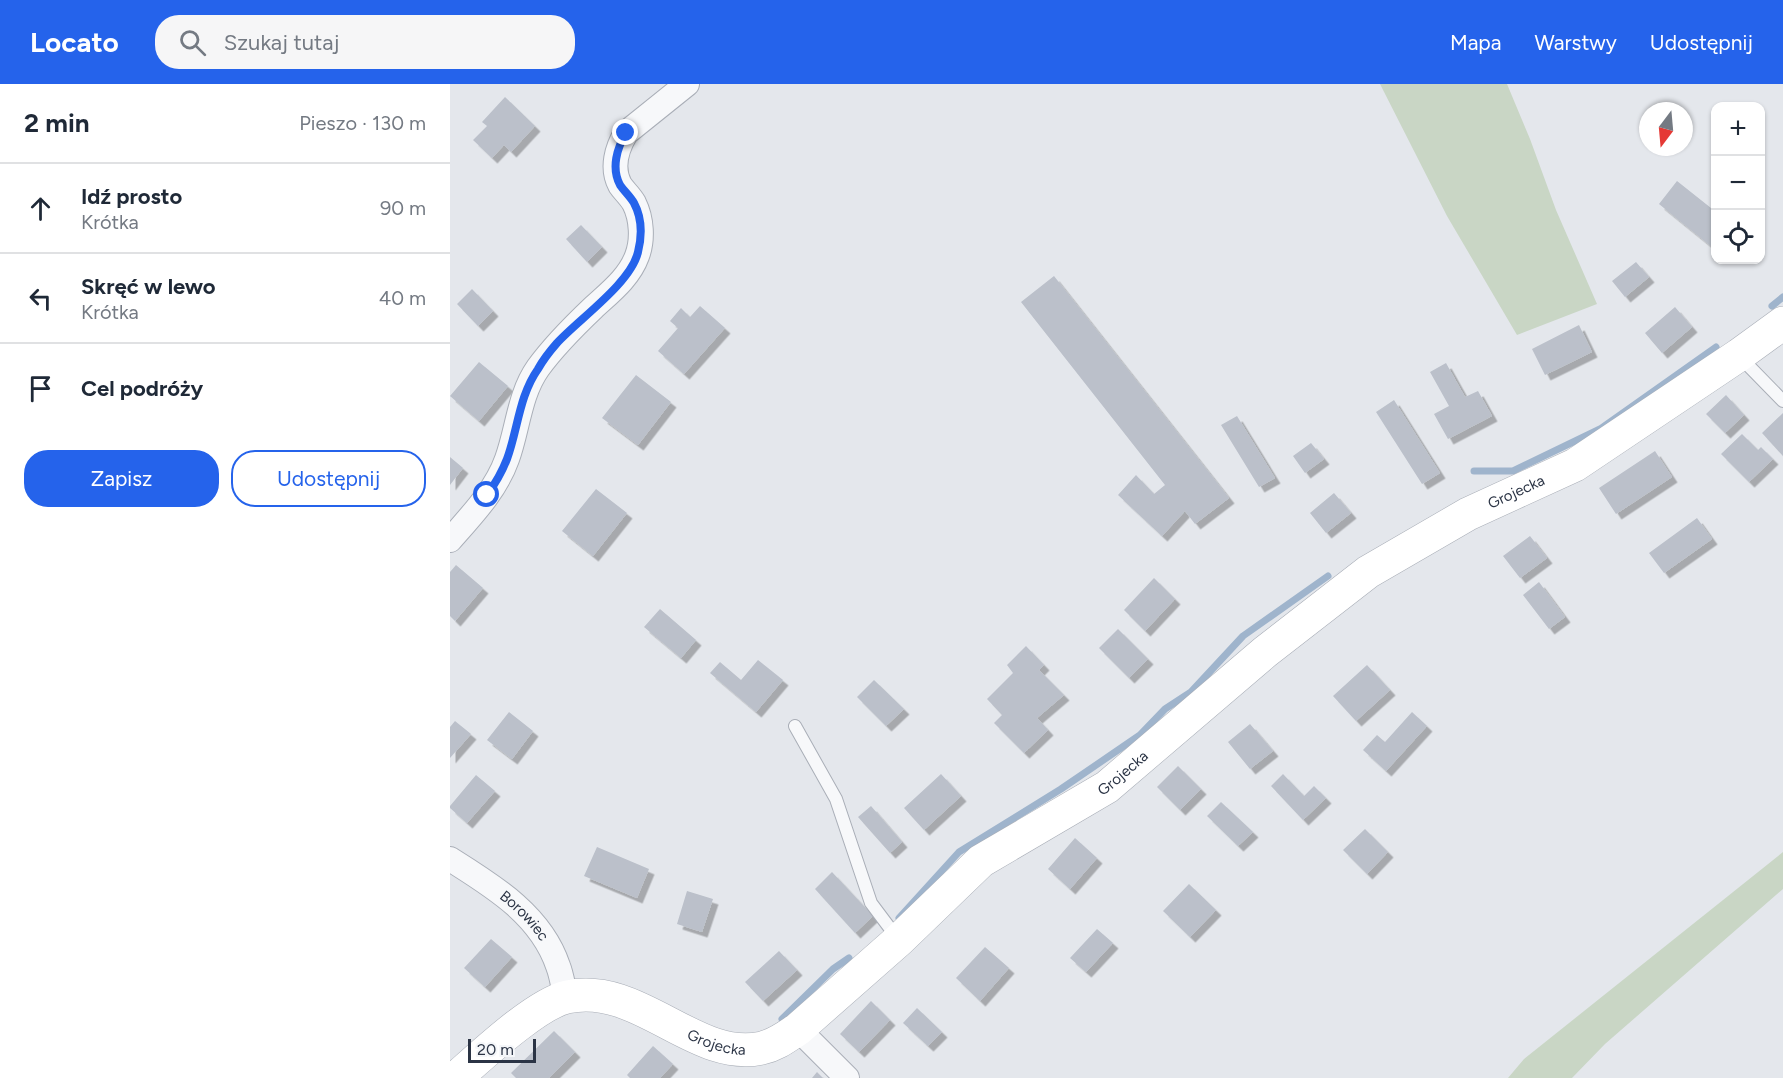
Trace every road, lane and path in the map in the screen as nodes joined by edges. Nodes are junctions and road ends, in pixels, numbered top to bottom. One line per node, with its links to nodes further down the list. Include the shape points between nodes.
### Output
1 (687, 84): 5 (street, via 620,142 616,156 618,179 634,204 640,226 641,240 631,268 556,344 536,371 526,391 503,469)
2 (1783, 323): 3 (street, Grojecka)
3 (1738, 355): 4 (lane); 8 (street, Grojecka, via 1575,465 1468,514 1368,572 1265,652 1107,787 981,861)
4 (1783, 401)
5 (450, 540)
6 (795, 726): 8 (lane, via 836,799 870,903)
7 (450, 859): 9 (street, Borowiec, via 531,919 558,963)
8 (899, 940): 10 (street, Grojecka)
9 (566, 998): 10 (street, Grojecka, via 613,998 732,1049 769,1046); 11 (street, Grojecka, via 542,1009)
10 (798, 1029): 12 (street)
11 (456, 1078)
12 (847, 1078)

